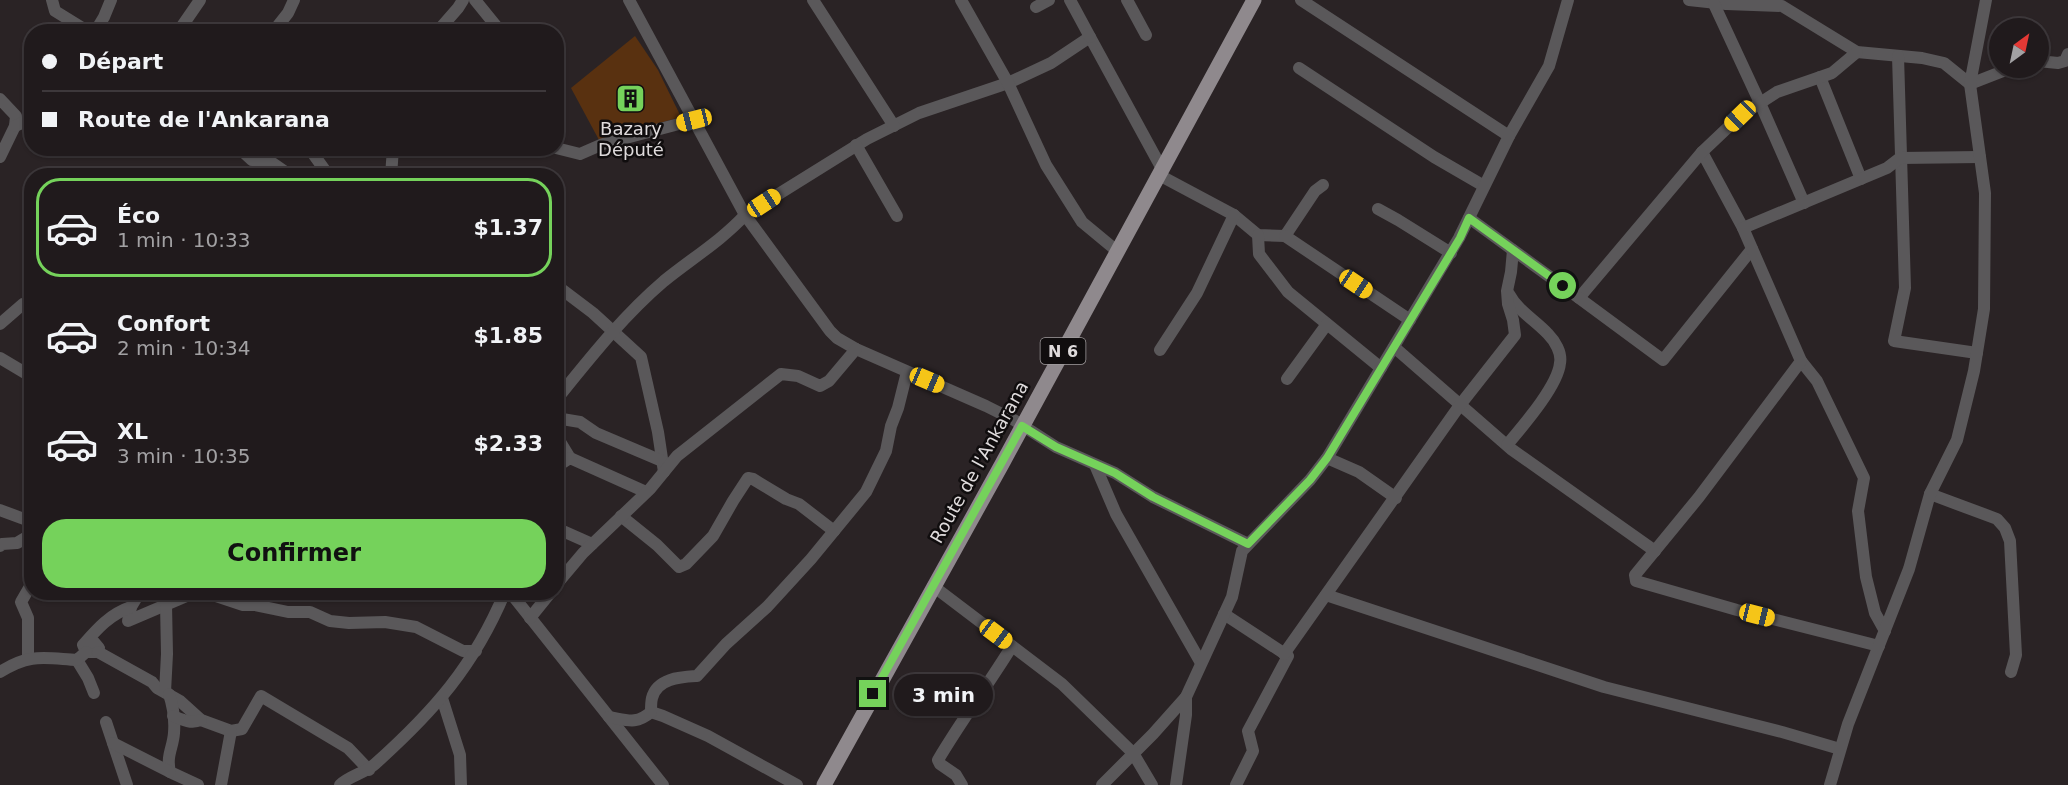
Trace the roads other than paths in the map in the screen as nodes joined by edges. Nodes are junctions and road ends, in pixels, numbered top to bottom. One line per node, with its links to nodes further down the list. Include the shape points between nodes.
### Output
1 (52, 0): 20 (street, via 55,11)
2 (111, 0): 21 (street)
3 (200, 0): 22 (street)
4 (294, 0): 23 (street)
5 (463, 0): 24 (street)
6 (475, 0): 25 (street)
7 (961, 0): 35 (street)
8 (1049, 0): 19 (street)
9 (1071, 0): 27 (street)
10 (1127, 0): 26 (street)
11 (1254, 0): 52 (main road, Route de l'Ankarana / N 6)
12 (1301, 0): 43 (street)
13 (1568, 0): 43 (street, via 1549,66)
14 (1689, 0): 18 (street)
15 (1986, 0): 36 (street)
16 (816, 1): 42 (street)
17 (633, 2): 39 (street)
18 (1714, 4): 28 (street, via 1782,6); 38 (street)
19 (1036, 7)
20 (76, 24)
21 (100, 24)
22 (184, 24)
23 (279, 24)
24 (445, 24)
25 (494, 24)
26 (1146, 35)
27 (1090, 37): 35 (street, via 1051,63); 52 (street)
28 (1857, 52): 30 (street); 33 (street, via 1832,73)
29 (2068, 54): 31 (street, via 2065,61)
30 (1898, 56): 36 (street, via 1944,63); 50 (street)
31 (2049, 62)
32 (1299, 68): 55 (street, via 1434,158)
33 (1820, 77): 38 (street, via 1777,92); 53 (street)
34 (1989, 77): 36 (street)
35 (1008, 83): 42 (street, via 919,113); 66 (street, via 1046,165 1082,222)
36 (1970, 84): 49 (street)
37 (0, 99): 41 (street, via 16,116)
38 (1760, 103): 46 (street); 56 (street)
39 (694, 120): 45 (street, via 603,144 580,154); 58 (street)
40 (24, 122): 41 (street)
41 (15, 126): 48 (street)
42 (894, 126): 44 (street)
43 (1509, 136): 55 (street)
44 (856, 144): 58 (street); 60 (street)
45 (564, 150)
46 (1702, 152): 62 (street); 71 (street)
47 (248, 156): 51 (street, via 252,160 268,160)
48 (0, 157)
49 (1980, 157): 50 (street); 80 (street, via 1985,192 1985,276)
50 (1900, 158): 53 (street); 80 (street, via 1905,288 1894,341)
51 (280, 168)
52 (1161, 172): 59 (street); 66 (main road, Route de l'Ankarana / N 6)
53 (1861, 179): 56 (street)
54 (1323, 185): 64 (street)
55 (1484, 186): 61 (street)
56 (1804, 203): 62 (street)
57 (1378, 209): 68 (street)
58 (745, 215): 76 (street, via 732,230 664,281); 78 (street, via 830,331)
59 (1234, 215): 63 (street); 79 (street, via 1197,293)
60 (897, 216)
61 (1469, 218): 67 (street); 68 (street)
62 (1743, 228): 65 (street)
63 (1258, 235): 64 (street); 75 (street, via 1259,254 1288,292)
64 (1285, 236): 73 (street)
65 (1752, 249): 71 (street, via 1663,360); 82 (street)
66 (1117, 250): 90 (main road, Route de l'Ankarana / N 6)
67 (1513, 250): 70 (street); 71 (street)
68 (1451, 253): 73 (street)
69 (564, 291): 76 (street)
70 (1507, 291): 88 (street, via 1515,335); 91 (street, via 1515,306 1548,334 1561,361 1558,376)
71 (1579, 298)
72 (23, 304): 74 (street)
73 (1410, 320): 77 (street)
74 (0, 324)
75 (1327, 324): 83 (street); 86 (street)
76 (612, 330): 87 (street); 97 (street, via 641,357)
77 (1394, 347): 83 (street); 88 (street)
78 (856, 349): 85 (street); 97 (street, via 830,381 820,386 798,376 781,374)
79 (1160, 350)
80 (1977, 353): 99 (street, via 1957,440)
81 (0, 357): 84 (street)
82 (1801, 361): 110 (street); 125 (street, via 1817,381 1864,478 1858,511 1866,577 1875,613)
83 (1381, 368): 94 (street)
84 (24, 372)
85 (907, 372): 90 (street, via 986,405); 104 (street, via 877,473)
86 (1287, 379)
87 (564, 390)
88 (1460, 405): 91 (street); 100 (street)
89 (564, 420): 97 (street, via 580,423)
90 (1022, 426): 96 (street); 112 (main road, Route de l'Ankarana / N 6)
91 (1507, 445): 110 (street)
92 (564, 448): 93 (street)
93 (570, 458): 95 (street); 98 (street)
94 (1327, 458): 100 (street, via 1359,472); 108 (street)
95 (564, 462)
96 (1095, 465): 108 (street); 132 (street, via 1116,514)
97 (663, 467): 98 (street)
98 (646, 492): 102 (street)
99 (1930, 494): 125 (street, via 1909,569); 134 (street, via 1997,519 2010,541 2016,655)
100 (1396, 498): 113 (street)
101 (0, 510): 103 (street)
102 (621, 516): 104 (street, via 679,567 713,536 748,478 799,504); 107 (street)
103 (24, 519)
104 (834, 531): 139 (street, via 767,607 697,676 661,684 652,697)
105 (564, 532): 107 (street)
106 (24, 539): 109 (street)
107 (592, 544): 111 (street)
108 (1248, 544): 123 (street, via 1242,551 1232,597)
109 (0, 546)
110 (1655, 551): 127 (street, via 1635,575 1636,581)
111 (564, 576)
112 (933, 586): 126 (street); 159 (main road, Route de l'Ankarana / N 6)
113 (1326, 595): 130 (street); 148 (street, via 1604,687)
114 (24, 597): 131 (street, via 21,602 28,618)
115 (135, 600): 122 (street)
116 (177, 600): 121 (street)
117 (230, 600): 128 (street, via 288,612 310,612 330,621 416,627 463,651)
118 (502, 600): 128 (street)
119 (516, 600): 124 (street)
120 (545, 600): 124 (street)
121 (166, 604): 122 (street, via 128,621); 136 (street)
122 (130, 607): 129 (street, via 107,620)
123 (1224, 614): 130 (street); 132 (street)
124 (530, 618): 141 (street)
125 (1885, 631): 127 (street)
126 (1012, 646): 149 (street, via 1062,684); 160 (street, via 938,760)
127 (1879, 646): 148 (street)
128 (476, 651): 138 (street)
129 (86, 652): 131 (street); 135 (street, via 88,678); 136 (street, via 142,675)
130 (1284, 654): 164 (street, via 1287,656 1248,731 1253,751)
131 (28, 659): 133 (street)
132 (1201, 663): 137 (street)
133 (0, 672)
134 (2011, 672)
135 (94, 693)
136 (167, 693): 140 (street); 142 (street)
137 (1186, 697): 149 (street); 163 (street)
138 (442, 698): 150 (street); 156 (street, via 460,755)
139 (651, 712): 141 (street, via 636,721); 158 (street, via 708,736)
140 (173, 716): 143 (street); 145 (street)
141 (609, 717): 157 (street)
142 (201, 720): 143 (street); 146 (street)
143 (186, 721): 145 (street)
144 (106, 722): 147 (street)
145 (174, 731): 151 (street)
146 (231, 731): 150 (street, via 242,729 261,696 348,748); 154 (street)
147 (113, 743): 151 (street); 152 (street)
148 (1840, 749): 165 (street)
149 (1133, 753): 161 (street); 162 (street)
150 (369, 770): 155 (street)
151 (170, 772): 153 (street)
152 (127, 785)
153 (198, 785)
154 (221, 785)
155 (340, 785)
156 (461, 785)
157 (663, 785)
158 (797, 785)
159 (824, 785)
160 (962, 785)
161 (1102, 785)
162 (1152, 785)
163 (1176, 785)
164 (1236, 785)
165 (1830, 785)

